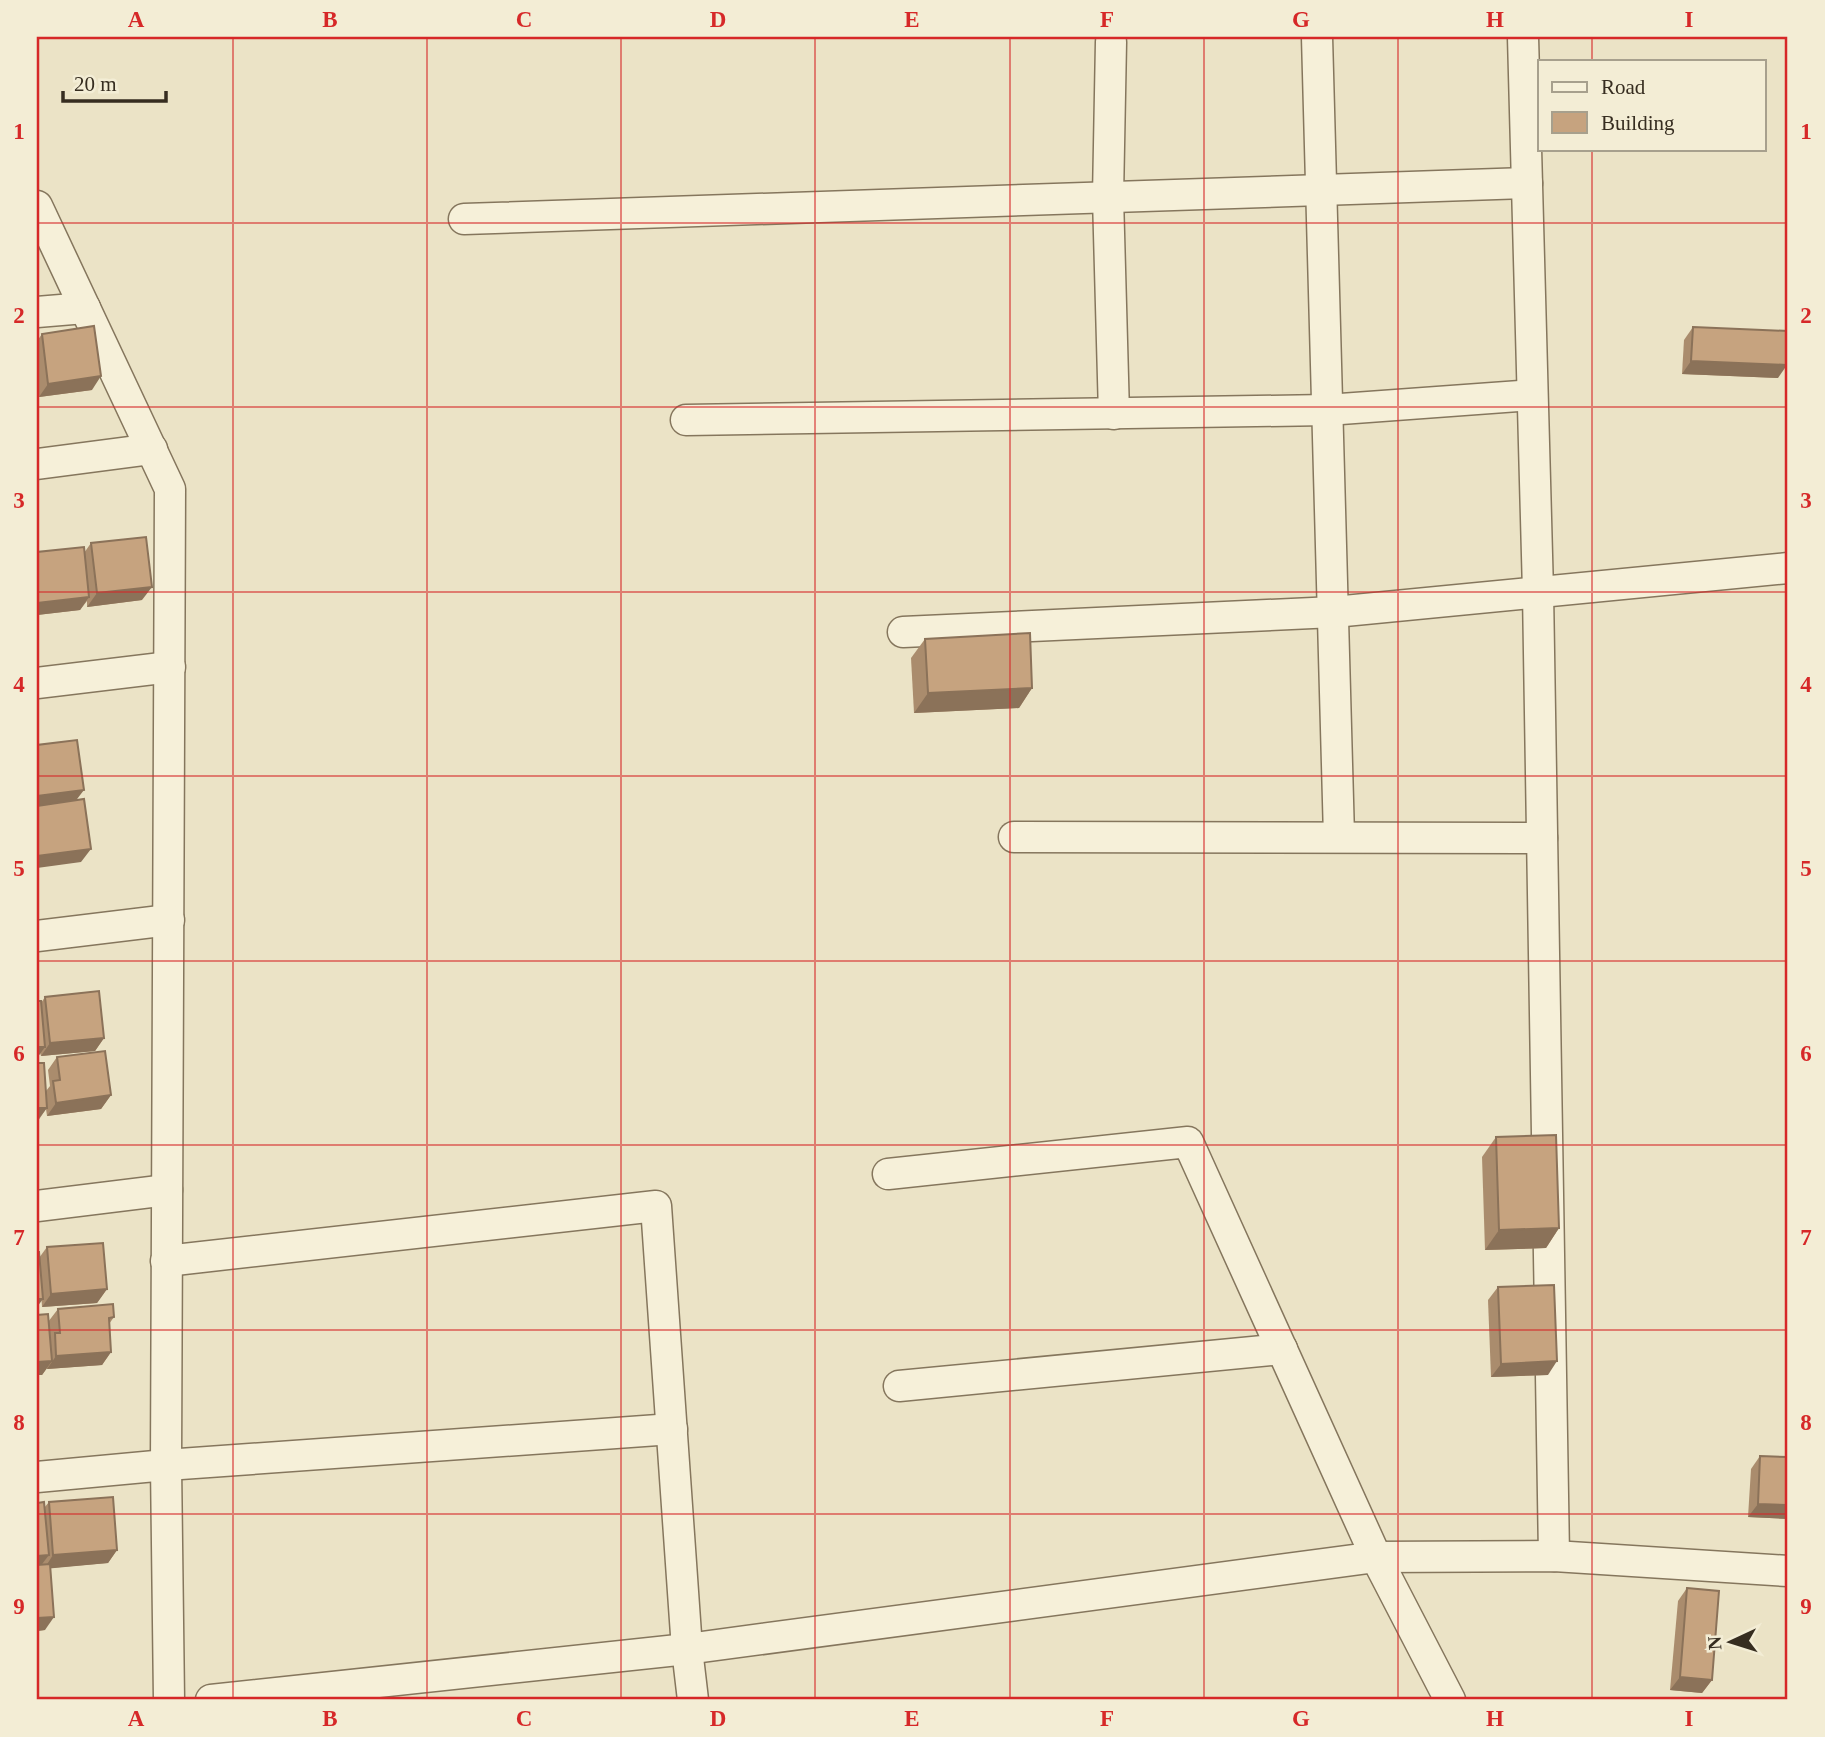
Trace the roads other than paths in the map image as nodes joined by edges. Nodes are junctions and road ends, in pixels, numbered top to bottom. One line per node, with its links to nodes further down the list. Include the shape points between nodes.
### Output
1 (1317, 37): 5 (street)
2 (1523, 37): 4 (street)
3 (1111, 42): 6 (street)
4 (1527, 183): 5 (street); 11 (street)
5 (1321, 190): 6 (street); 12 (street)
6 (1108, 197): 8 (street); 13 (street)
7 (37, 206): 9 (street)
8 (464, 219)
9 (85, 308): 10 (street); 15 (street)
10 (37, 312)
11 (1532, 395): 12 (street); 18 (street)
12 (1328, 410): 13 (street); 19 (street)
13 (1114, 414): 14 (street)
14 (686, 420)
15 (152, 449): 16 (street); 21 (street, via 170,489)
16 (37, 464)
17 (1788, 568): 18 (street)
18 (1538, 592): 19 (street); 25 (street)
19 (1334, 612): 20 (street); 24 (street)
20 (903, 632)
21 (170, 667): 22 (street); 26 (street)
22 (37, 683)
23 (1014, 837): 24 (street)
24 (1339, 837): 25 (street)
25 (1542, 838): 37 (street)
26 (169, 920): 27 (street); 29 (street)
27 (37, 936)
28 (888, 1174): 32 (street, via 1188,1142)
29 (167, 1190): 30 (street); 31 (street)
30 (37, 1206)
31 (166, 1261): 34 (street, via 656,1206); 35 (street)
32 (1282, 1349): 33 (street); 38 (street)
33 (900, 1386)
34 (672, 1429): 35 (street); 40 (street)
35 (166, 1465): 36 (street); 41 (street)
36 (37, 1477)
37 (1554, 1556): 38 (street); 39 (street)
38 (1376, 1557): 40 (street); 44 (street)
39 (1788, 1571)
40 (687, 1649): 42 (street); 43 (street)
41 (169, 1700)
42 (211, 1700)
43 (693, 1700)
44 (1450, 1700)

